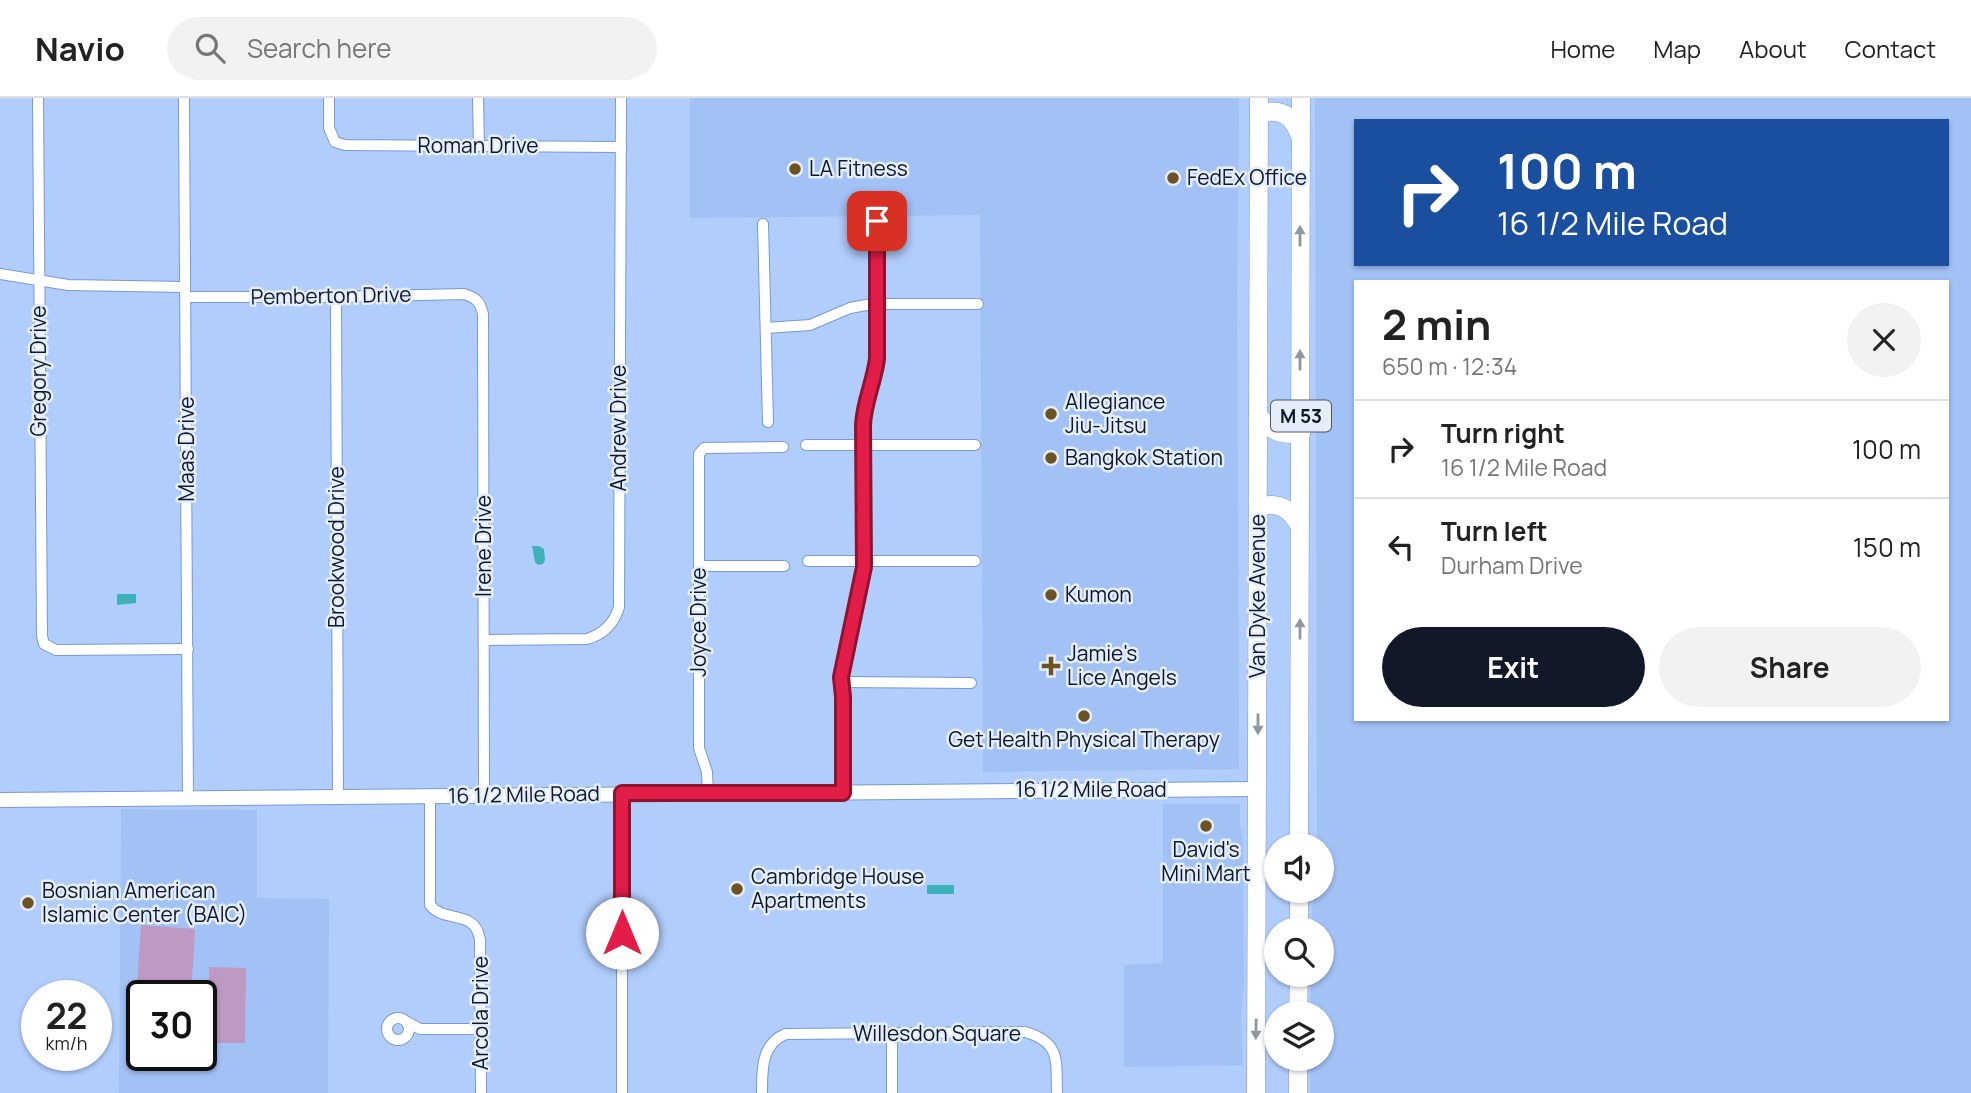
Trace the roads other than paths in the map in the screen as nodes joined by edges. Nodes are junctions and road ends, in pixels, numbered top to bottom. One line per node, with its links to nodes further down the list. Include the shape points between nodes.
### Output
1 (37, 98): 14 (street, Gregory Drive)
2 (184, 98): 15 (street, Maas Drive)
3 (329, 98): 9 (street, Roman Drive, via 329,128 335,142)
4 (478, 98): 9 (street)
5 (621, 98): 10 (street, Andrew Drive)
6 (1301, 98): 8 (main road, Van Dyke Avenue / M 53)
7 (1259, 106): 8 (main road, via 1286,114); 21 (main road, Van Dyke Avenue / M 53)
8 (1301, 139): 23 (main road, Van Dyke Avenue / M 53, one-way to 8)
9 (479, 146): 10 (street, Roman Drive)
10 (621, 147): 35 (street, Andrew Drive, via 617,614 601,634 587,639)
11 (877, 221): 18 (street)
12 (763, 223): 20 (street)
13 (0, 274): 14 (street, Pemberton Drive)
14 (38, 282): 15 (street, Pemberton Drive); 36 (street, Gregory Drive, via 44,644 67,651)
15 (185, 292): 16 (street, Pemberton Drive); 36 (street, Maas Drive)
16 (336, 297): 17 (street, Pemberton Drive, via 464,293); 45 (street, Brookwood Drive)
17 (476, 298): 35 (street, Irene Drive, via 483,314)
18 (877, 304): 19 (street); 20 (street, via 810,325); 25 (street, via 877,359 865,405)
19 (978, 304)
20 (766, 328): 22 (street)
21 (1258, 414): 23 (main road, via 1276,433); 28 (main road, Van Dyke Avenue / M 53)
22 (768, 422)
23 (1301, 434): 29 (main road, Van Dyke Avenue / M 53)
24 (806, 445): 25 (street)
25 (863, 445): 26 (street); 31 (street)
26 (975, 445)
27 (783, 447): 33 (street, Joyce Drive, via 701,450)
28 (1258, 507): 29 (main road, via 1283,507); 39 (main road, Van Dyke Avenue / M 53, one-way to 39)
29 (1300, 527): 48 (main road, Van Dyke Avenue / M 53, one-way to 29)
30 (808, 561): 31 (street)
31 (864, 561): 32 (street); 37 (street)
32 (975, 561)
33 (699, 566): 34 (street); 41 (street, Joyce Drive, via 699,748)
34 (784, 566)
35 (484, 640): 44 (street, Irene Drive)
36 (188, 649): 46 (street, Maas Drive)
37 (841, 682): 38 (street); 42 (street)
38 (971, 683)
39 (1258, 789): 42 (street, 16 1/2 Mile Road); 49 (main road, Van Dyke Avenue / M 53)
40 (622, 793): 41 (street, 16 1/2 Mile Road); 44 (street, 16 1/2 Mile Road); 58 (street)
41 (708, 793): 42 (street, 16 1/2 Mile Road)
42 (843, 793)
43 (430, 796): 44 (street, 16 1/2 Mile Road); 45 (street, 16 1/2 Mile Road); 53 (street, Arcola Drive, via 430,905 467,920 479,931)
44 (484, 796)
45 (338, 797): 46 (street, 16 1/2 Mile Road)
46 (188, 799): 47 (street, 16 1/2 Mile Road)
47 (0, 800)
48 (1300, 833)
49 (1264, 836)
50 (1265, 903): 62 (main road, Van Dyke Avenue / M 53, one-way to 62)
51 (407, 1021): 52 (street); 55 (street); 55 (street, via 394,1018 387,1031 398,1040)
52 (420, 1029): 53 (street); 55 (street)
53 (481, 1029): 57 (street, Arcola Drive)
54 (892, 1033): 59 (street, Willesdon Square, via 780,1036 765,1055); 60 (street); 61 (street, Willesdon Square, via 1037,1035 1054,1053)
55 (407, 1035)
56 (1298, 1071): 63 (main road)
57 (481, 1093)
58 (622, 1093)
59 (762, 1093)
60 (892, 1093)
61 (1057, 1093)
62 (1256, 1093)
63 (1298, 1093)

